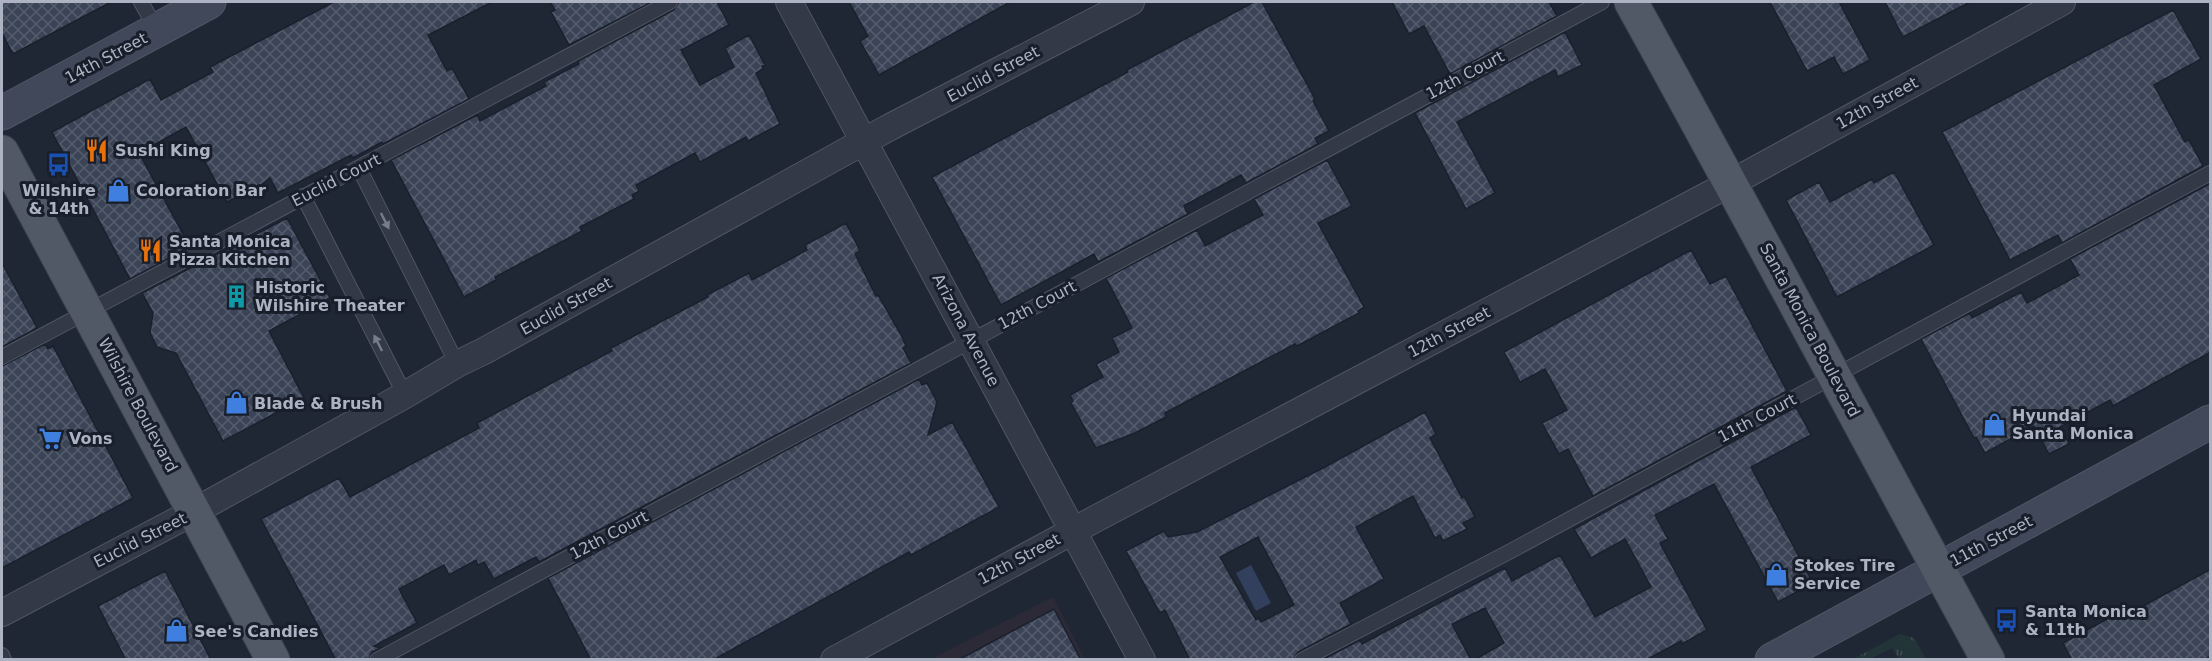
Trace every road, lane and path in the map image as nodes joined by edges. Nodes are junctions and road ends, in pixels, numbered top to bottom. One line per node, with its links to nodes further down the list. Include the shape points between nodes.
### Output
1 (141, 2): 9 (lane)
2 (670, 2): 13 (lane, Euclid Court)
3 (789, 2): 11 (street, Arizona Avenue)
4 (1131, 2): 11 (street, Euclid Street)
5 (1602, 2): 18 (lane, 12th Court)
6 (1631, 2): 15 (main road, Santa Monica Boulevard)
7 (2062, 2): 15 (street, 12th Street)
8 (202, 3): 9 (street, 14th Street)
9 (157, 30): 10 (street, 14th Street)
10 (2, 113)
11 (865, 142): 18 (street, Arizona Avenue); 20 (street, Euclid Street)
12 (2, 152): 17 (main road, Wilshire Boulevard)
13 (359, 168): 16 (lane, Euclid Court); 20 (lane, one-way to 20)
14 (2211, 173): 21 (lane, 11th Court)
15 (1731, 183): 21 (main road, Santa Monica Boulevard); 25 (street, 12th Street)
16 (303, 196): 17 (lane, Euclid Court); 22 (lane, one-way to 16)
17 (87, 311): 19 (lane, Euclid Court); 24 (main road, Wilshire Boulevard)
18 (971, 341): 25 (street, Arizona Avenue); 31 (lane, 12th Court)
19 (2, 357)
20 (457, 364): 22 (street, Euclid Street)
21 (1833, 376): 26 (main road, Santa Monica Boulevard); 34 (lane, 11th Court, via 1507,554)
22 (405, 395): 24 (street, Euclid Street)
23 (2211, 422): 26 (street, 11th Street)
24 (195, 511): 27 (street, Euclid Street); 30 (main road, Wilshire Boulevard)
25 (1072, 531): 32 (street, 12th Street); 33 (street, Arizona Avenue)
26 (1938, 569): 35 (street, 11th Street); 36 (main road, Santa Monica Boulevard)
27 (2, 613)
28 (2, 655): 29 (lane)
29 (4, 660)
30 (273, 660)
31 (377, 660)
32 (834, 660)
33 (1142, 660)
34 (1302, 660)
35 (1772, 660)
36 (1988, 660)

